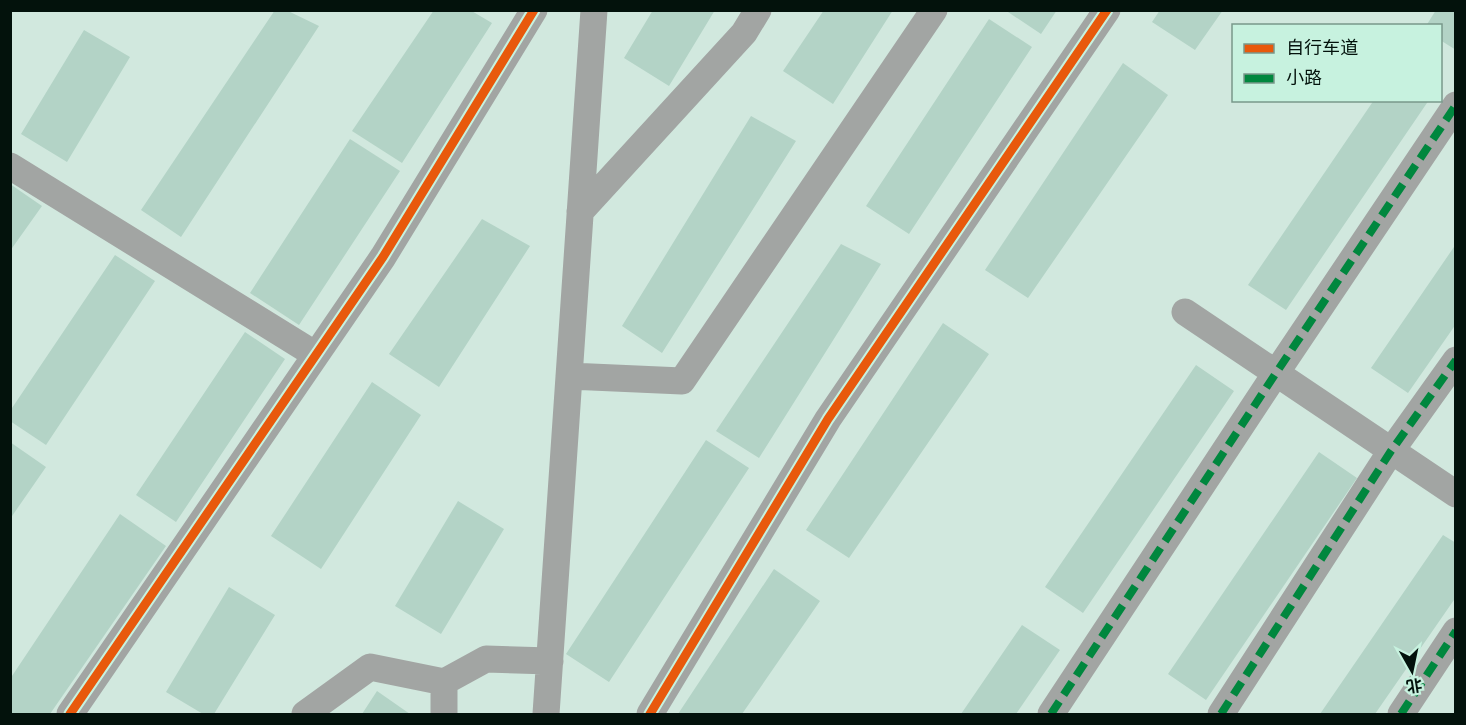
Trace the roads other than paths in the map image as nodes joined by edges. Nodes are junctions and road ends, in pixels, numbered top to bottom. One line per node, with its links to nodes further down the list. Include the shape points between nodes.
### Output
1 (534, 10): 10 (street, via 383,257)
2 (594, 10): 8 (street)
3 (758, 10): 8 (street, via 744,33)
4 (934, 10): 13 (street, via 682,381)
5 (1107, 10): 23 (street, via 828,419)
6 (1455, 105): 12 (street)
7 (10, 166): 10 (street)
8 (580, 212): 13 (street)
9 (1185, 312): 12 (street)
10 (316, 355): 19 (street)
11 (1455, 360): 14 (street)
12 (1276, 373): 14 (street); 24 (street)
13 (569, 376): 17 (street)
14 (1391, 451): 15 (street); 25 (street)
15 (1455, 494)
16 (1455, 631): 26 (street)
17 (550, 661): 18 (street, via 486,659); 22 (street)
18 (444, 682): 20 (street, via 370,668); 21 (street)
19 (70, 714)
20 (305, 714)
21 (444, 714)
22 (546, 714)
23 (650, 714)
24 (1051, 714)
25 (1221, 714)
26 (1401, 714)

